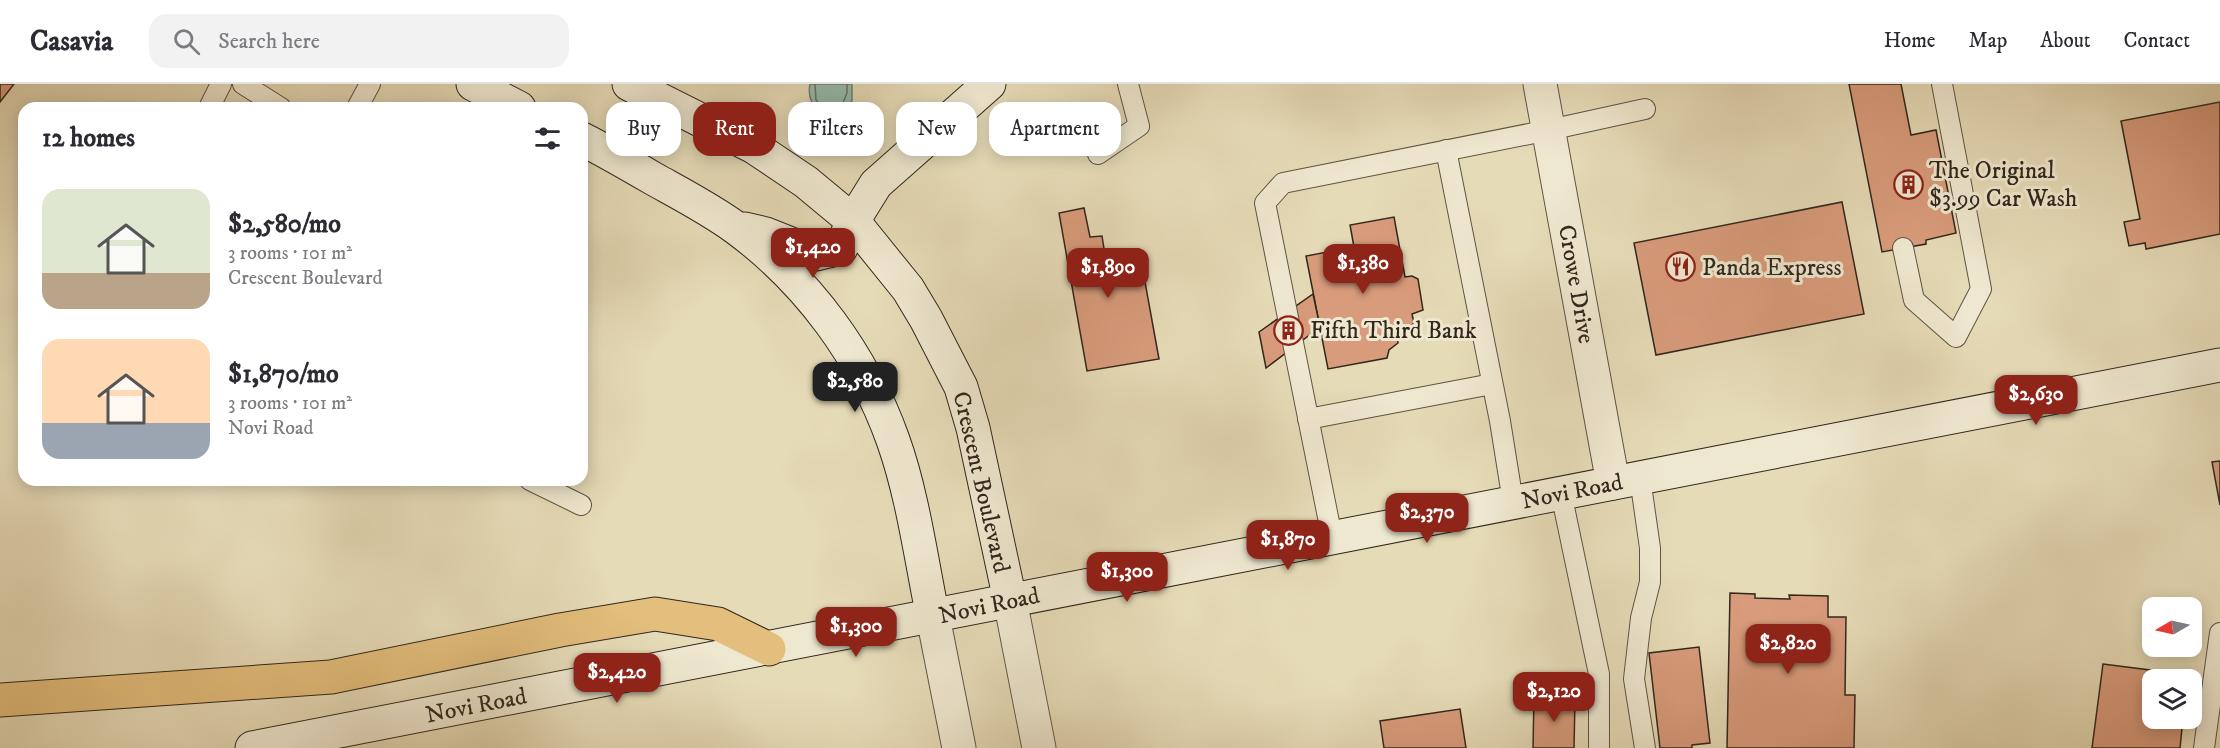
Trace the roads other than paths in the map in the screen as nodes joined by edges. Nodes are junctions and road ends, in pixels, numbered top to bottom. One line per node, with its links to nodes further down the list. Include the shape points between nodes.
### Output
1 (221, 84): 10 (lane)
2 (243, 84): 11 (lane)
3 (370, 84): 12 (lane)
4 (473, 84): 13 (street)
5 (629, 84): 19 (street, Crescent Boulevard, via 754,147 806,182)
6 (989, 84): 19 (street, via 876,184)
7 (1128, 84): 16 (lane, via 1139,126)
8 (1540, 84): 15 (street, Crowe Drive)
9 (1942, 84): 21 (lane, via 1981,289 1956,337 1914,300)
10 (212, 102)
11 (272, 102)
12 (360, 102)
13 (508, 102)
14 (1645, 109): 15 (lane)
15 (1549, 130): 18 (lane); 25 (street, Crowe Drive)
16 (1121, 138)
17 (588, 142): 20 (street)
18 (1446, 150): 23 (lane); 24 (lane, via 1283,183 1265,204)
19 (853, 221): 20 (street, via 841,248 816,254 766,234); 31 (street, Crescent Boulevard, via 908,289 961,387)
20 (735, 228): 32 (street, via 810,296 848,348 876,398 900,463)
21 (1904, 248)
22 (2220, 365): 25 (street, Novi Road)
23 (1492, 384): 24 (lane); 28 (lane)
24 (1308, 419): 30 (lane)
25 (1626, 481): 27 (street, Novi Road); 40 (lane, via 1650,548 1650,582 1641,618 1634,679)
26 (542, 486): 29 (lane)
27 (1561, 493): 28 (street, Novi Road); 39 (lane, via 1599,674)
28 (1513, 502): 30 (street, Novi Road)
29 (581, 505)
30 (1332, 537): 31 (street, Novi Road)
31 (1010, 600): 32 (street, Novi Road); 38 (street, Crescent Boulevard)
32 (933, 617): 34 (street, Novi Road); 37 (street)
33 (2220, 633): 41 (lane)
34 (769, 648): 35 (highway, via 718,624 655,614 331,677); 36 (street, Novi Road)
35 (0, 700)
36 (252, 748)
37 (959, 748)
38 (1039, 748)
39 (1599, 748)
40 (1645, 748)
41 (2204, 748)

